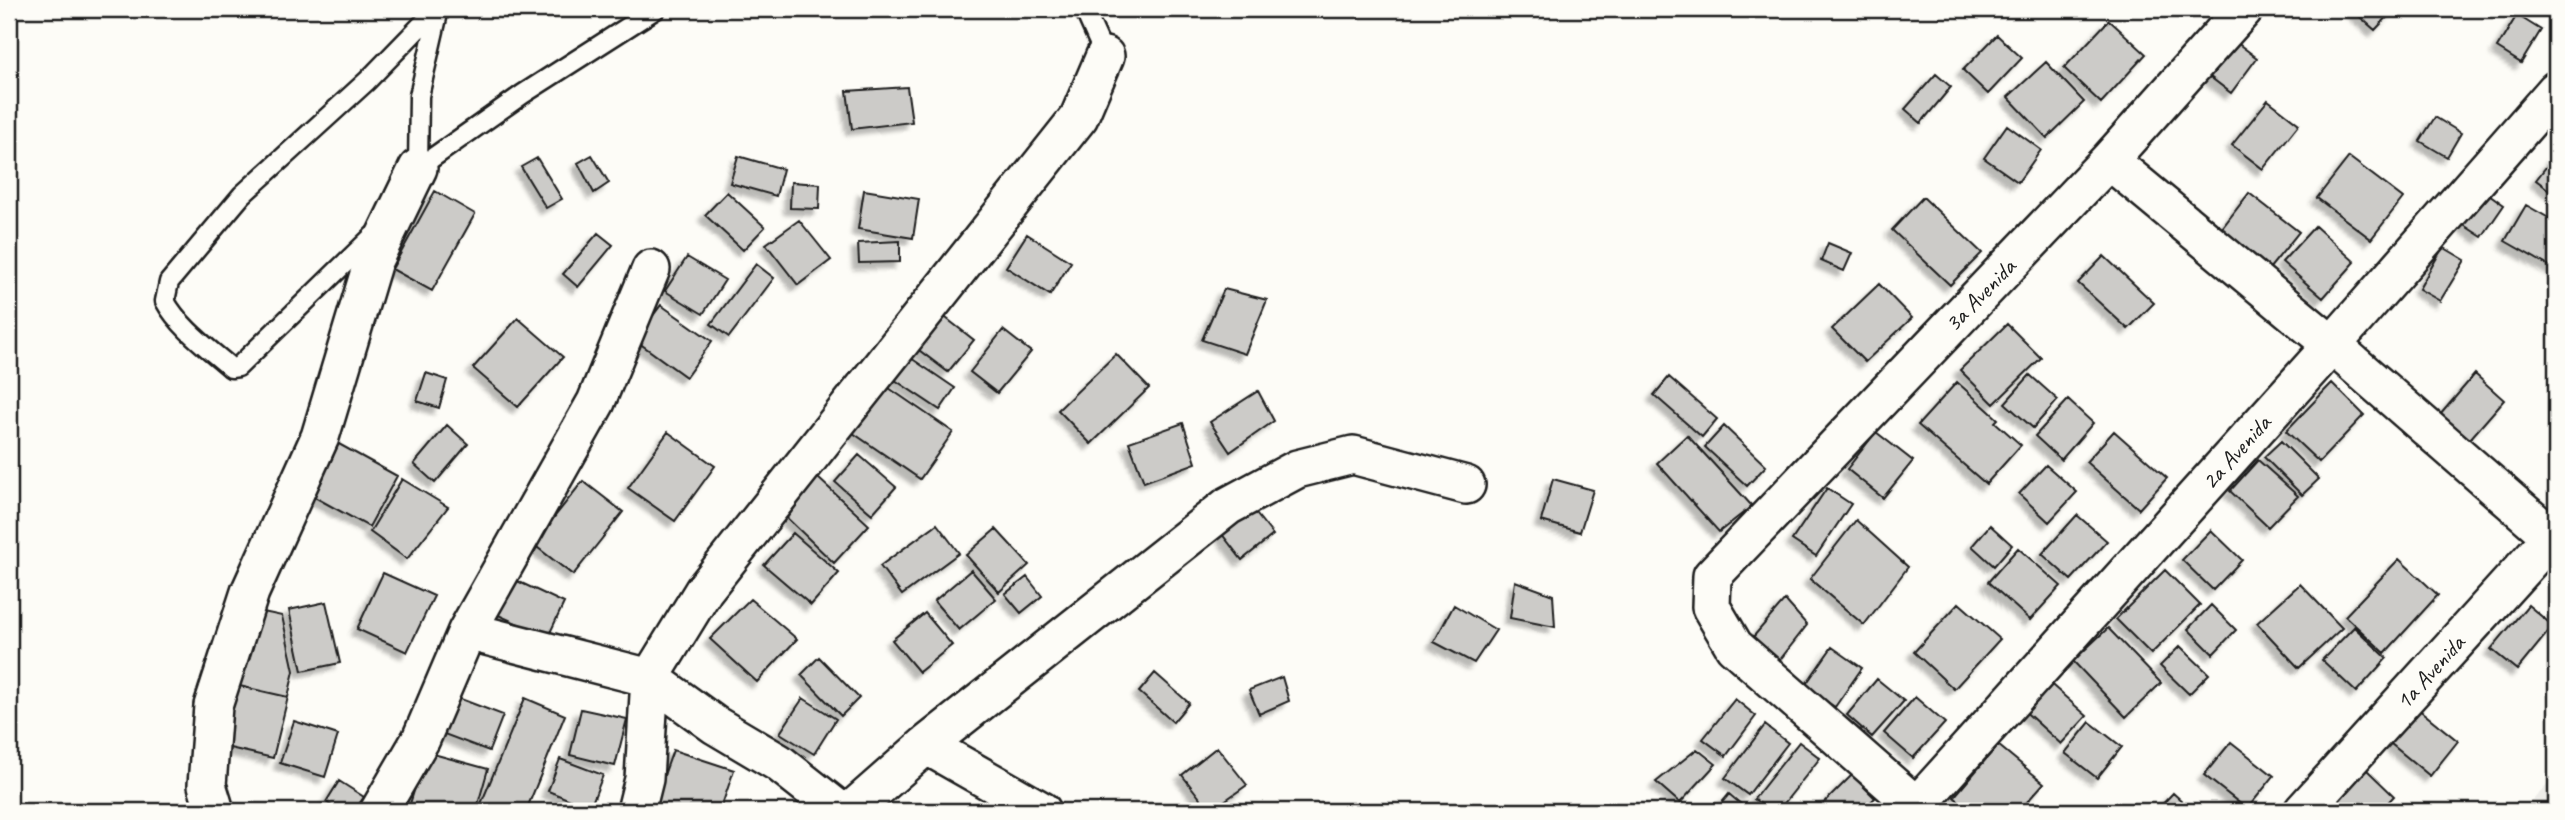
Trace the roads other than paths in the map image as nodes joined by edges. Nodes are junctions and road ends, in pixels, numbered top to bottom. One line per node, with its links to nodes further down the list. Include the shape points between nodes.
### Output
1 (438, 9): 8 (lane, via 419,96); 9 (lane, via 242,195 169,282 165,300 170,311 206,346 231,368 238,368)
2 (656, 9): 8 (lane)
3 (1084, 9): 5 (lane)
4 (2244, 9): 7 (street, 3a Avenida)
5 (1105, 56): 15 (street, via 1079,117 704,590)
6 (2556, 90): 11 (street, 2a Avenida)
7 (2109, 160): 11 (street); 18 (street, 3a Avenida, via 1712,576 1711,607 1734,646)
8 (418, 168): 9 (street)
9 (396, 214): 19 (street, via 373,261 320,437 250,592 214,706 207,785)
10 (651, 269): 14 (street, via 596,402)
11 (2332, 345): 13 (street); 18 (street, 2a Avenida)
12 (1466, 485): 16 (street, via 1353,455 1297,469 1228,506)
13 (2554, 535): 25 (street, 1a Avenida)
14 (467, 631): 15 (street); 20 (street, via 421,739)
15 (650, 678): 21 (street, via 644,779); 22 (street, via 779,763)
16 (926, 745): 17 (street); 23 (street)
17 (1005, 802): 24 (street)
18 (1917, 810)
19 (215, 811)
20 (379, 811)
21 (636, 811)
22 (840, 811)
23 (851, 811)
24 (1042, 811)
25 (2303, 811)

